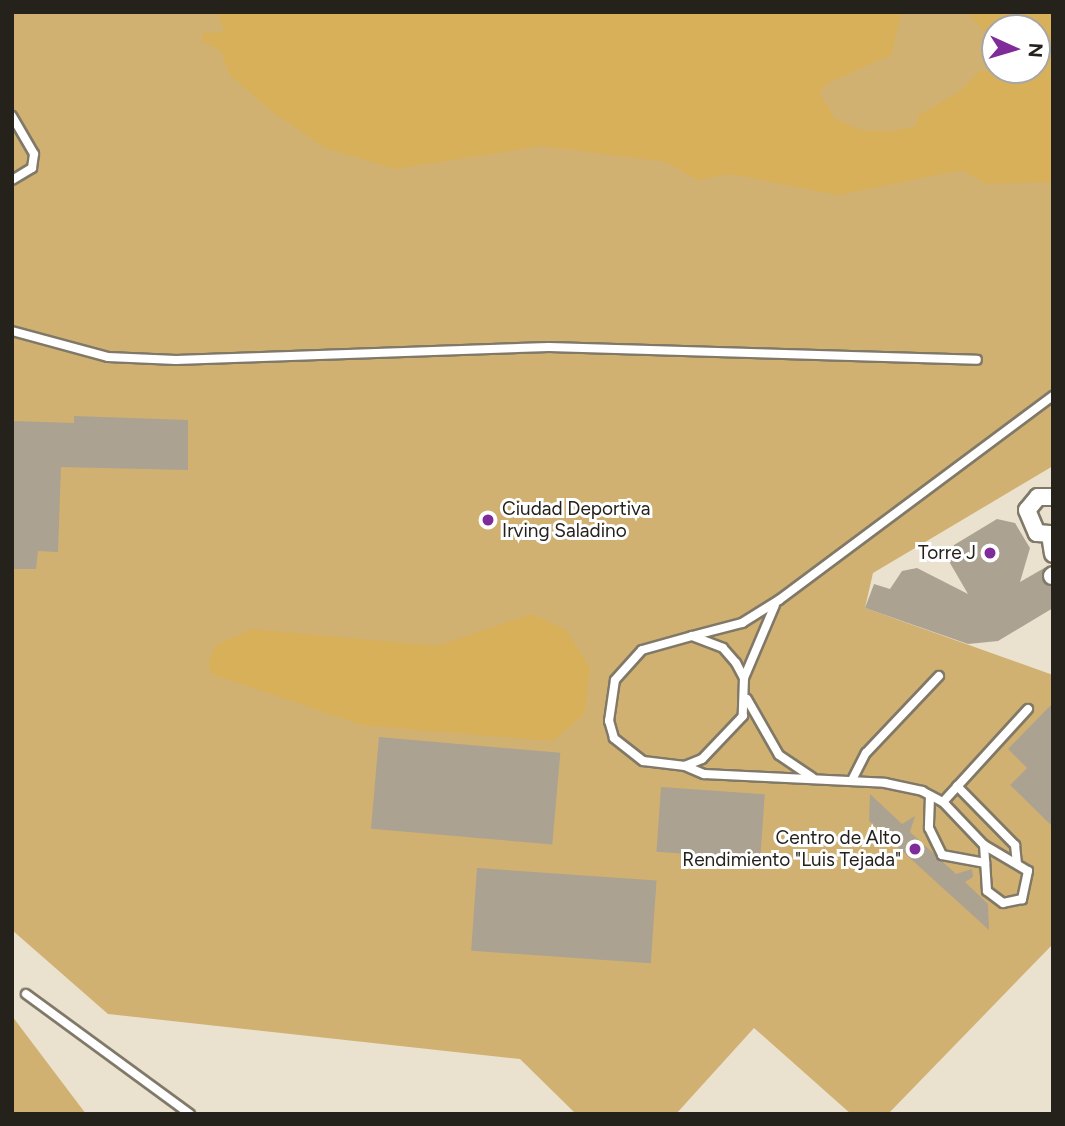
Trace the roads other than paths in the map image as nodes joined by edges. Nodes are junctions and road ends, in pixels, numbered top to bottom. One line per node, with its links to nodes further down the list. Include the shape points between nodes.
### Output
1 (12, 116): 2 (lane, via 34,154 32,168)
2 (12, 180)
3 (12, 331): 4 (lane, via 108,357 176,360 549,347)
4 (977, 359)
5 (1053, 396): 9 (lane)
6 (1053, 497): 7 (street, via 1038,497 1027,510 1028,524)
7 (1052, 534): 8 (street)
8 (1053, 554)
9 (779, 600): 10 (lane, via 742,623); 12 (lane, via 755,642)
10 (692, 636): 12 (lane, via 723,648); 15 (lane, via 658,641 631,658 609,699 609,721 624,750 643,761)
11 (939, 676): 17 (lane, via 866,753)
12 (744, 678): 13 (lane)
13 (747, 699): 15 (lane, via 733,733); 16 (lane, via 779,755)
14 (1028, 709): 18 (lane)
15 (685, 766): 16 (lane, via 704,774)
16 (812, 777): 17 (lane)
17 (852, 780): 19 (lane, via 904,784)
18 (957, 786): 20 (lane); 23 (lane, via 1015,845)
19 (930, 796): 20 (lane); 22 (lane, via 929,828 942,856)
20 (943, 802): 21 (lane)
21 (984, 845): 22 (lane); 23 (lane)
22 (985, 863): 23 (lane, via 988,891 1003,903 1028,892 1028,871)
23 (1017, 863)
24 (26, 994): 25 (lane)
25 (190, 1114)

